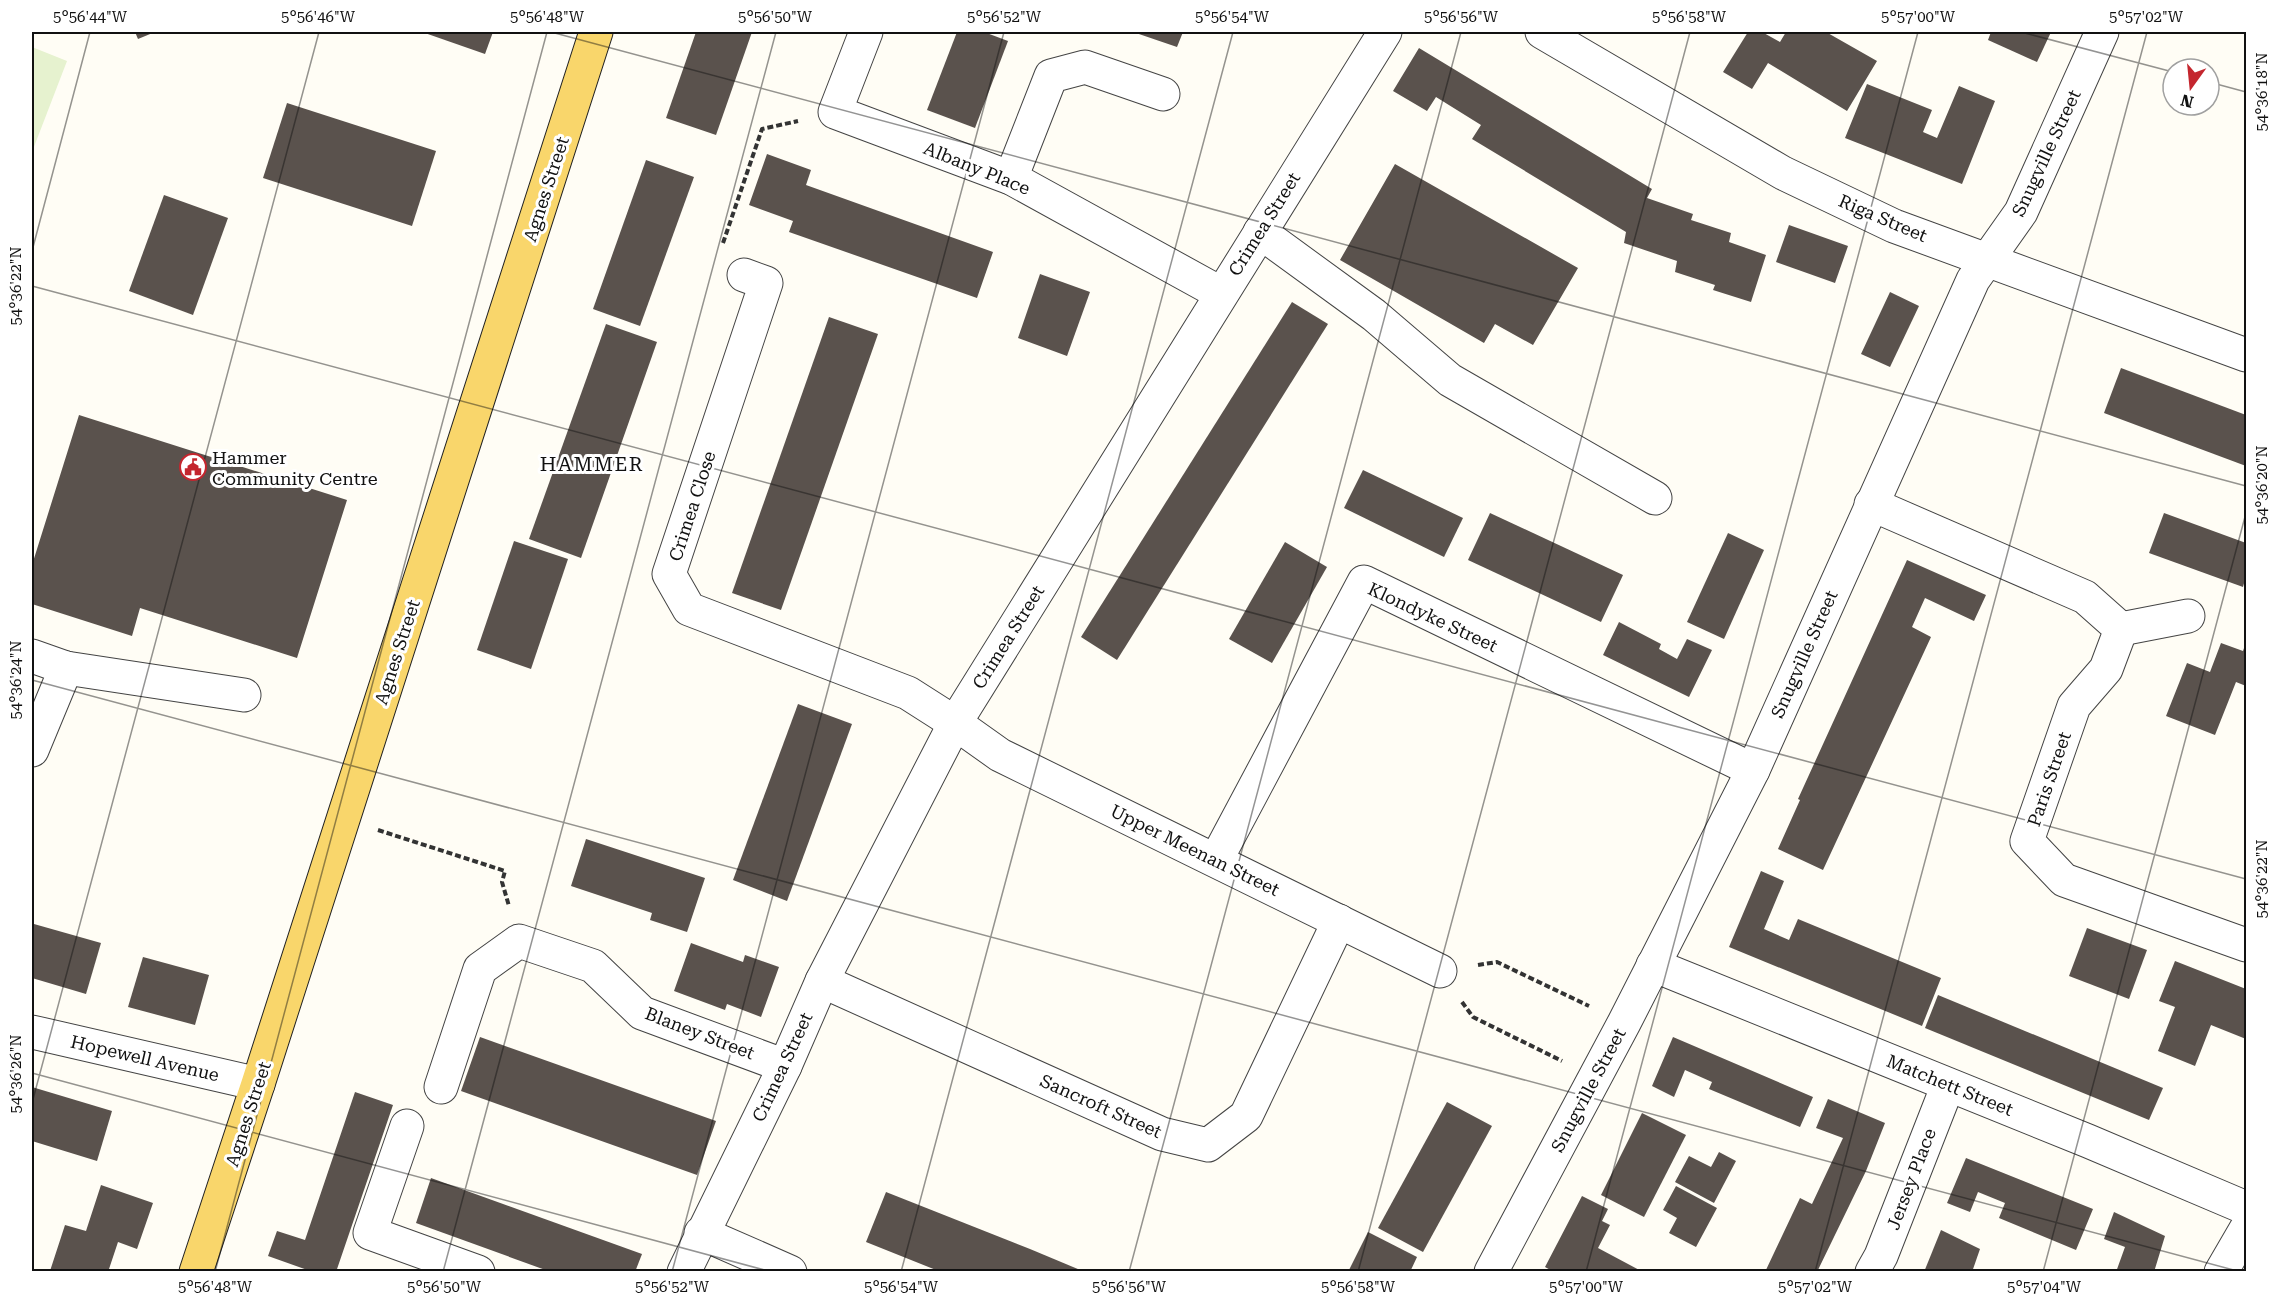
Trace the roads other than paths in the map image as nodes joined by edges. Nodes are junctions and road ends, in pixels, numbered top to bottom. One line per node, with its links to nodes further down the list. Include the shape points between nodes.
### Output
1 (596, 32): 32 (main road, Agnes Street)
2 (866, 32): 8 (street, Albany Place, via 836,112)
3 (1385, 32): 9 (street, Crimea Street)
4 (1542, 32): 6 (street, Riga Street)
5 (2102, 32): 10 (street, Snugville Street, via 2021,212)
6 (1579, 41): 10 (street, Riga Street, via 1783,173 1894,226)
7 (1162, 94): 8 (street, via 1085,66 1051,76)
8 (1011, 178): 12 (street, Albany Place)
9 (1260, 232): 12 (street, Crimea Street); 14 (street, via 1374,315 1450,380)
10 (1988, 260): 13 (street, Riga Street); 15 (street, Snugville Street, via 1973,280)
11 (744, 275): 21 (street, Crimea Close, via 766,283 669,574 689,609 908,693)
12 (1221, 293): 21 (street, Crimea Street)
13 (2247, 356)
14 (1655, 498)
15 (1871, 504): 17 (street, via 2085,597); 23 (street, Snugville Street)
16 (2188, 615): 17 (street)
17 (2121, 629): 26 (street, Paris Street, via 2106,669 2074,706 2027,841 2064,880)
18 (32, 656): 19 (street)
19 (66, 669): 20 (street); 22 (street)
20 (244, 695)
21 (955, 723): 24 (street, Upper Meenan Street, via 1000,755); 29 (street, Crimea Street)
22 (32, 750)
23 (1753, 770): 24 (street, Klondyke Street, via 1364,582); 27 (street, Snugville Street)
24 (1216, 860): 25 (street, Upper Meenan Street)
25 (1339, 921): 28 (street, Upper Meenan Street); 29 (street, Sancroft Street, via 1246,1116 1208,1145 1162,1134)
26 (2247, 945)
27 (1653, 965): 33 (street, Matchett Street); 43 (street, Snugville Street)
28 (1440, 971)
29 (822, 981): 31 (street, Crimea Street)
30 (32, 1032): 32 (street, Hopewell Avenue)
31 (785, 1066): 34 (street, Blaney Street, via 642,1013 593,966 519,941 480,969); 38 (street, Crimea Street)
32 (258, 1084): 39 (main road, Agnes Street)
33 (1948, 1085): 36 (street, Matchett Street); 44 (street, Jersey Place)
34 (441, 1087)
35 (407, 1126): 40 (street, via 370,1233)
36 (2247, 1208)
37 (2247, 1229): 45 (street)
38 (701, 1233): 41 (street, Crimea Street); 42 (street)
39 (196, 1272)
40 (478, 1272)
41 (684, 1272)
42 (790, 1272)
43 (1491, 1272)
44 (1872, 1272)
45 (2221, 1272)

